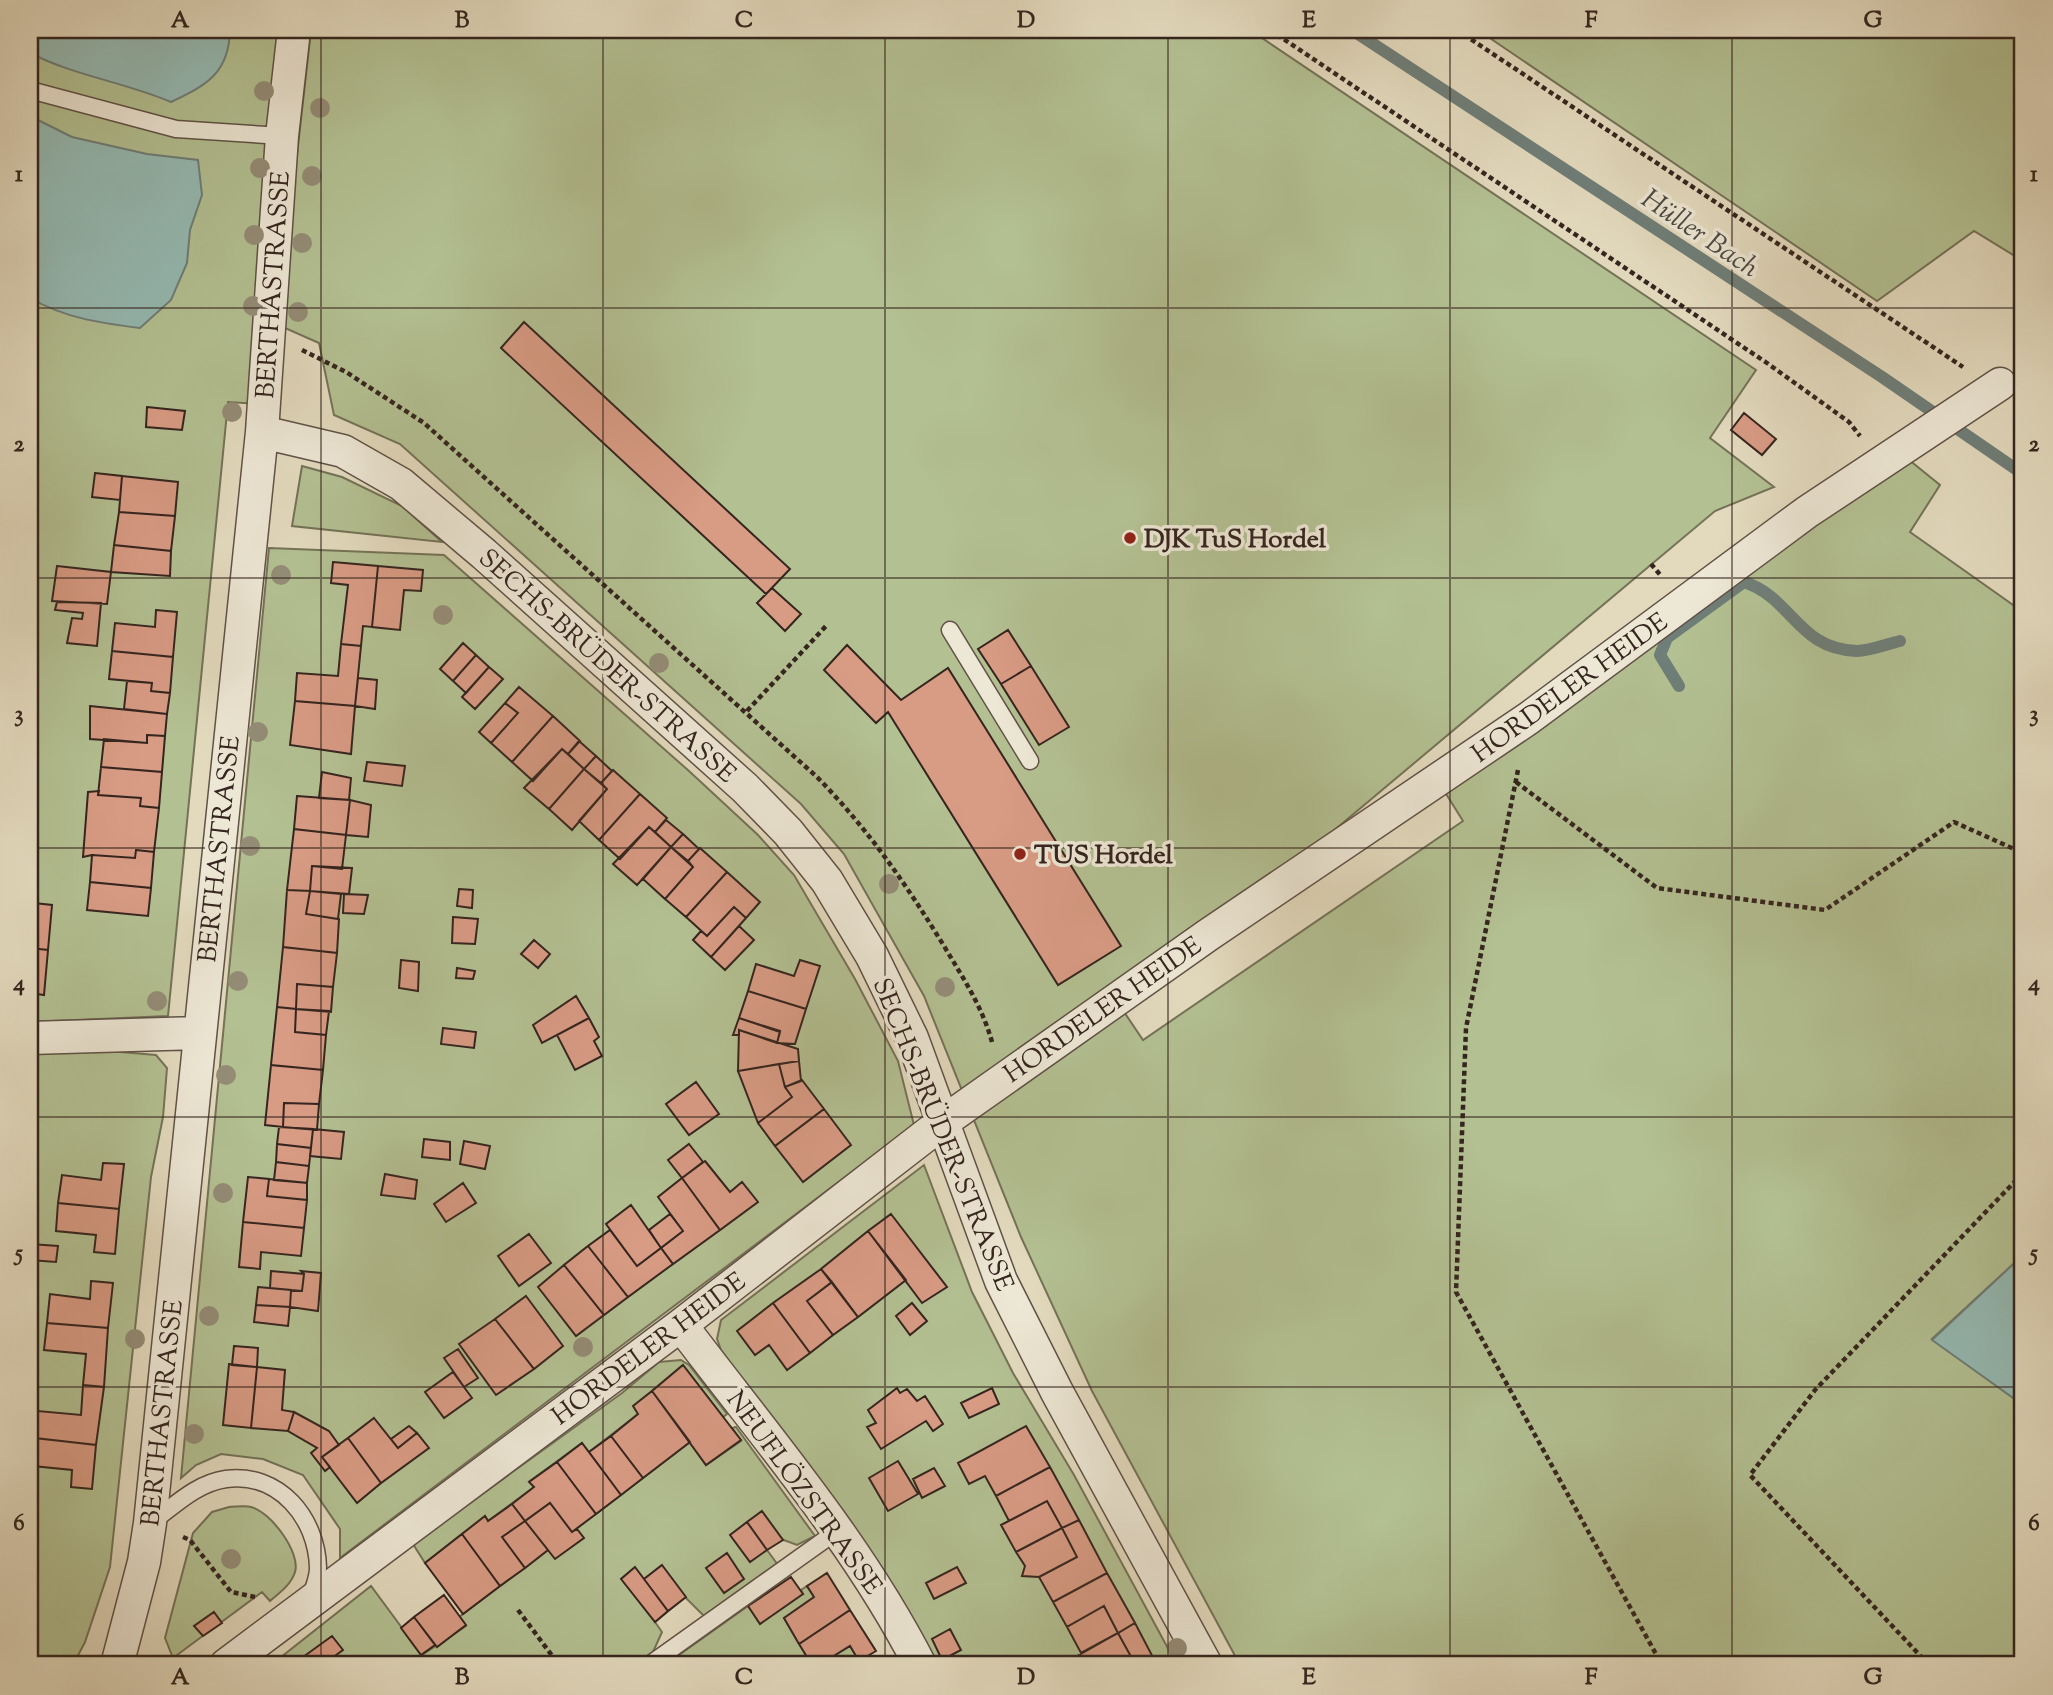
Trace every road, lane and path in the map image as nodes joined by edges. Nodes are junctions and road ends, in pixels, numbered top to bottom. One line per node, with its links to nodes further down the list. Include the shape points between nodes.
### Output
1 (294, 30): 5 (street, BERTHASTRASSE)
2 (1270, 30): 9 (path, via 1767,363)
3 (1457, 30): 7 (path)
4 (30, 90): 5 (lane, via 176,129)
5 (282, 136): 6 (street, BERTHASTRASSE)
6 (268, 332): 8 (street, BERTHASTRASSE); 12 (path, via 346,372 424,423)
7 (1997, 386): 9 (street, HORDELER HEIDE)
8 (262, 432): 17 (street, BERTHASTRASSE); 20 (street, SECHS-BRÜDER-STRASSE, via 343,451 401,484 745,788 827,881 866,945 912,1038)
9 (1883, 449): 13 (street, HORDELER HEIDE, via 1807,512)
10 (826, 626): 12 (path)
11 (950, 630): 14 (lane)
12 (747, 711): 19 (path, via 861,822 896,872 983,1012)
13 (1529, 718): 15 (path); 19 (street, HORDELER HEIDE)
14 (1030, 761)
15 (1516, 782): 16 (path, via 1657,888 1825,910 1954,822); 34 (path, via 1466,1028 1456,1292)
16 (2023, 853)
17 (198, 1033): 18 (street); 23 (street, BERTHASTRASSE)
18 (30, 1038)
19 (1002, 1080): 20 (street, HORDELER HEIDE)
20 (943, 1122): 22 (street, HORDELER HEIDE); 33 (street, SECHS-BRÜDER-STRASSE, via 1001,1281)
21 (2023, 1173): 35 (path, via 1815,1390 1750,1475)
22 (681, 1325): 24 (street, NEUFLÖZSTRASSE); 25 (street, HORDELER HEIDE)
23 (150, 1523): 25 (lane, via 197,1489 226,1479 253,1479 282,1492 306,1517 316,1548 318,1571); 27 (path, via 190,1540 231,1592 254,1598 263,1592); 28 (street, BERTHASTRASSE)
24 (837, 1531): 31 (lane); 32 (street, NEUFLÖZSTRASSE, via 892,1612)
25 (309, 1602): 27 (street, HORDELER HEIDE)
26 (518, 1610): 30 (path)
27 (283, 1622): 29 (street, HORDELER HEIDE)
28 (117, 1665)
29 (226, 1665)
30 (559, 1665)
31 (649, 1665)
32 (920, 1665)
33 (1206, 1665)
34 (1662, 1665)
35 (1929, 1665)

